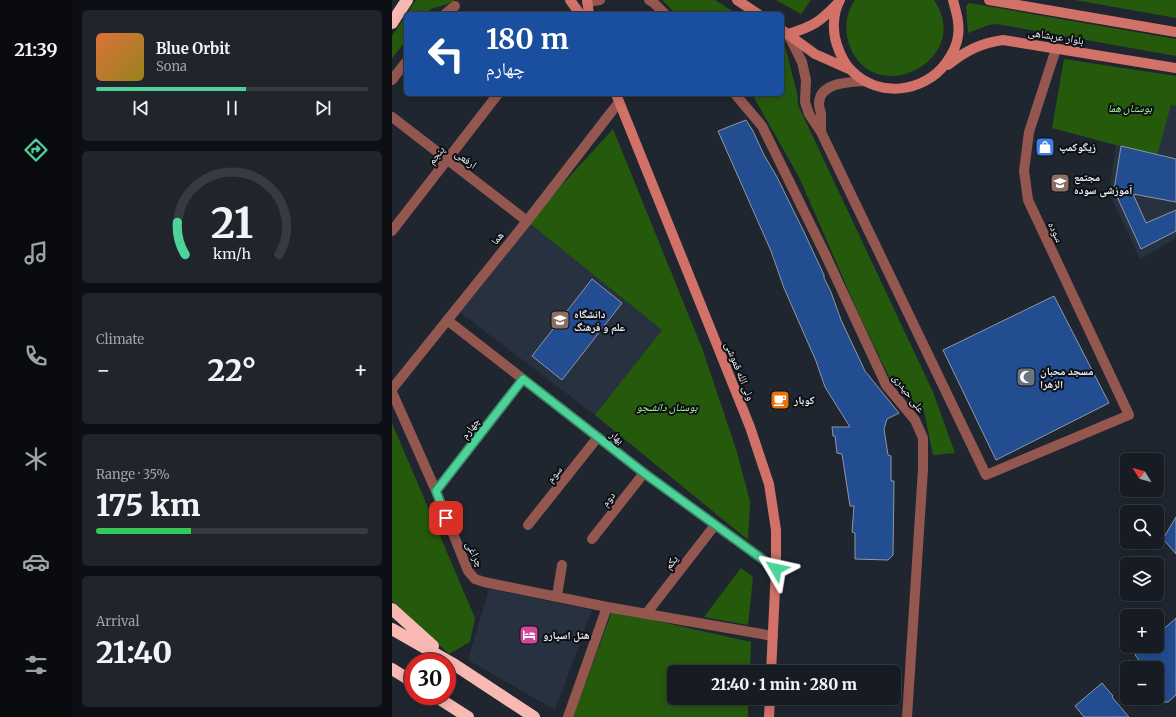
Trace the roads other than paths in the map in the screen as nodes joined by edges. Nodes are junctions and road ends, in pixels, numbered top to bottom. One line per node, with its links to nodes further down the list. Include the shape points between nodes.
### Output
1 (407, 0): 16 (highway)
2 (570, 0): 12 (street)
3 (600, 0): 8 (street)
4 (649, 0): 14 (street)
5 (737, 0): 15 (street)
6 (953, 0): 23 (street, via 958,17 958,36 952,55)
7 (989, 0): 18 (street)
8 (587, 1): 13 (street)
9 (839, 1): 17 (street, via 815,24); 22 (street, via 834,21 835,39 841,56)
10 (455, 6): 11 (street)
11 (447, 12)
12 (579, 12)
13 (589, 12)
14 (663, 12)
15 (755, 12)
16 (392, 23)
17 (785, 32): 22 (street, via 815,54); 30 (street, via 802,62 806,80 805,102 809,114)
18 (1176, 32)
19 (1056, 49): 21 (street, بلوار عربشاهی); 23 (street, بلوار عربشاهی, via 1002,40 991,42 962,54); 30 (street, سوده, via 1029,132 1024,171 1028,200 1129,415 986,476)
20 (404, 65): 24 (street)
21 (1176, 68)
22 (852, 71): 25 (street, بلوار عربشاهی)
23 (940, 71): 25 (street, بلوار عربشاهی, via 929,80 915,86 898,89 881,88)
24 (392, 80)
25 (866, 81): 30 (street, via 840,83 820,97)
26 (496, 96): 31 (street, پنجم)
27 (737, 96): 64 (street, علی حیدری, via 762,126 886,385 915,420 923,438)
28 (617, 98): 32 (street, هما); 45 (street, ولی الله قموشی, via 750,427 769,484 776,530)
29 (392, 117): 31 (street, ارفعی)
30 (821, 132)
31 (447, 160): 32 (street, ارفعی); 33 (street, پنجم)
32 (527, 221): 34 (street, هما)
33 (392, 231)
34 (447, 320): 35 (street, بهار); 36 (street, هما)
35 (523, 379): 38 (street, بهار); 40 (street, چهارم)
36 (392, 389)
37 (392, 392): 40 (street, چراغی)
38 (598, 437): 39 (street, بهار); 41 (street, سوم)
39 (644, 473): 42 (street, بهار); 43 (street, دوم)
40 (436, 491): 46 (street, چراغی, via 468,571 475,579)
41 (528, 525)
42 (715, 525): 45 (street, بهار); 49 (street, یکم)
43 (592, 539)
44 (562, 565): 46 (street)
45 (776, 569): 51 (street, ولی الله قموشی)
46 (557, 596): 47 (street, چراغی)
47 (607, 607): 49 (street, چراغی); 62 (street)
48 (392, 609): 53 (highway)
49 (646, 614): 51 (street, چراغی)
50 (392, 628): 52 (highway)
51 (774, 636): 54 (street, ولی الله قموشی)
52 (435, 653)
53 (441, 653)
54 (772, 665)
55 (456, 666): 61 (highway)
56 (392, 668): 57 (highway)
57 (404, 676)
58 (449, 705): 60 (highway)
59 (770, 705): 63 (street)
60 (468, 717)
61 (534, 717)
62 (568, 717)
63 (769, 717)
64 (907, 717)

